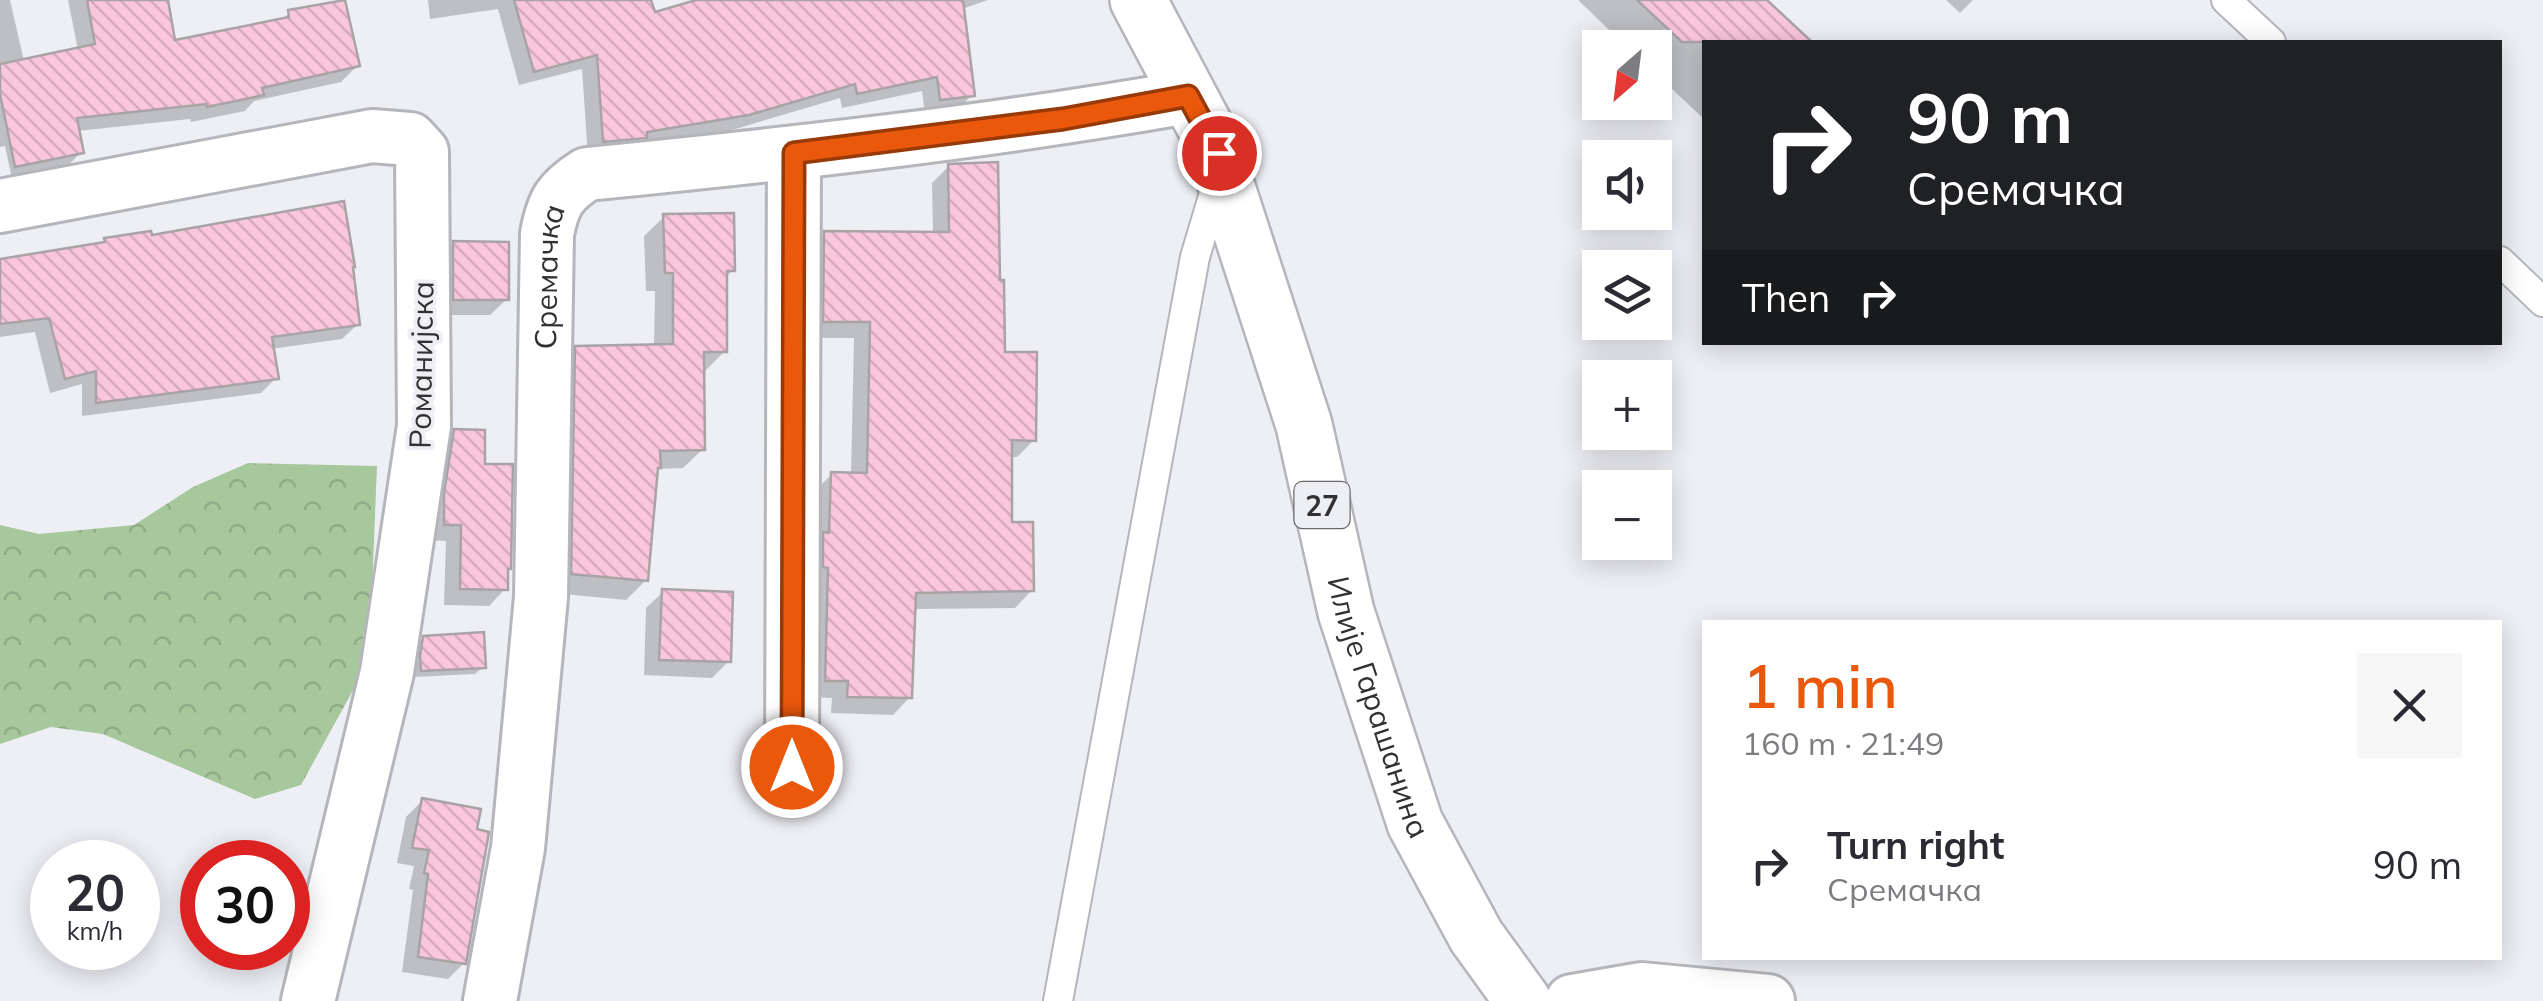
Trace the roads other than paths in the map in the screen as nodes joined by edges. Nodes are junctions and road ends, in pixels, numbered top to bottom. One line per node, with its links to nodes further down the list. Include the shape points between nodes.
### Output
1 (1138, 0): 4 (main road, Илије Гарашанина / 27)
2 (2226, 0): 3 (lane)
3 (2269, 40)
4 (1188, 96): 5 (street, Сремачка); 6 (main road, Илије Гарашанина / 27)
5 (794, 153): 10 (street); 12 (street, Сремачка, via 587,174 566,187 551,212 541,597 518,848)
6 (1221, 169): 13 (lane, via 1194,257); 14 (main road, Илије Гарашанина / 27, via 1304,425 1346,612 1416,823 1476,936)
7 (0, 206): 11 (street, Романијска, via 372,136 410,139 422,152 424,426 387,672)
8 (2502, 263): 9 (lane)
9 (2543, 302)
10 (792, 767)
11 (308, 1001)
12 (490, 1001)
13 (1058, 1001)
14 (1523, 1001)
15 (1572, 1001): 16 (street, via 1641,989)
16 (1768, 1001)

